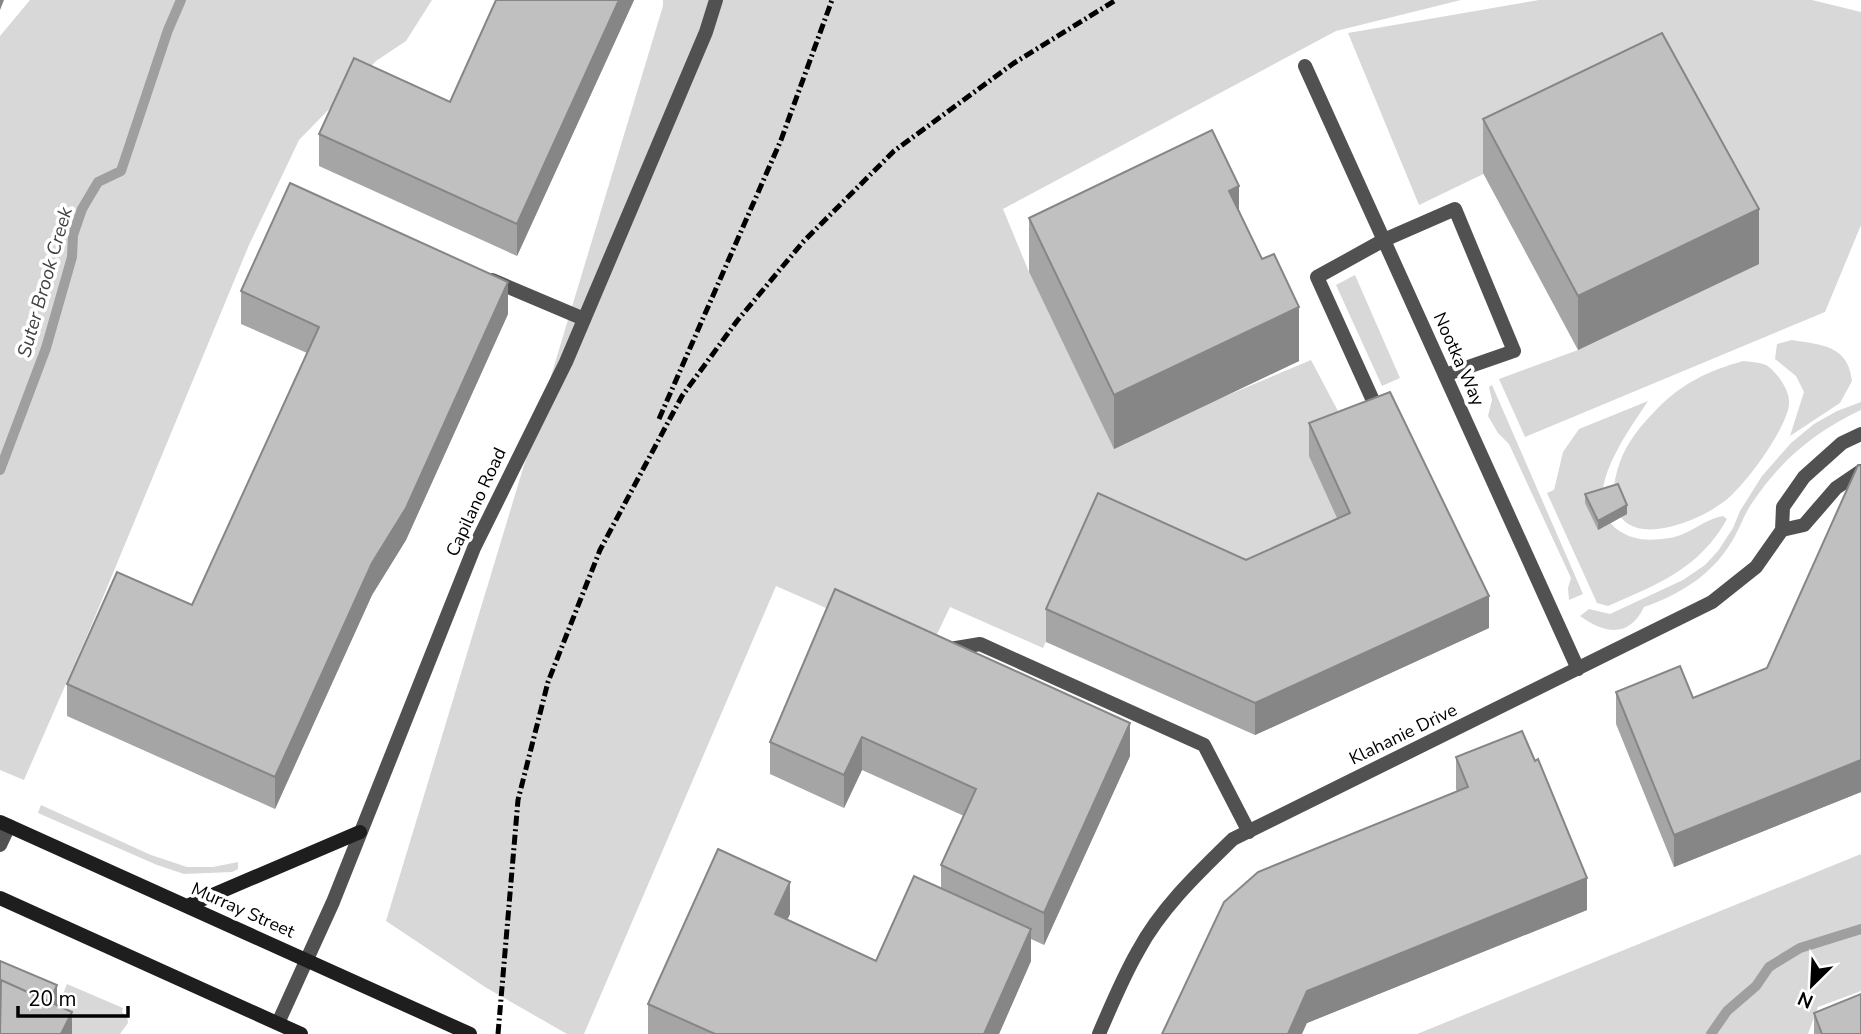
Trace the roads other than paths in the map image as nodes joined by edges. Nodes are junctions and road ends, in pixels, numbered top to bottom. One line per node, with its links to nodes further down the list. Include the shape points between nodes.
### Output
1 (716, 0): 5 (street, Capilano Road)
2 (1305, 66): 3 (street, Nootka Way)
3 (1384, 240): 6 (street, Nootka Way); 6 (street, via 1455,209 1514,351); 7 (street, via 1317,276)
4 (475, 272): 5 (street)
5 (584, 319): 14 (street, Capilano Road, via 474,548)
6 (1445, 375): 12 (street, Nootka Way)
7 (1374, 405)
8 (1861, 434): 10 (street, Klahanie Drive, via 1836,448 1804,477 1783,507)
9 (1861, 471): 10 (street, Klahanie Drive, via 1836,488 1804,525)
10 (1782, 530): 12 (street, Klahanie Drive, via 1756,567 1712,602)
11 (933, 652): 15 (street, via 980,644 1204,745)
12 (1578, 669): 15 (street, Klahanie Drive)
13 (4, 824): 16 (street); 18 (main road, Murray Street)
14 (360, 832): 18 (main road); 19 (street, Capilano Road)
15 (1249, 832): 23 (street, Klahanie Drive, via 1233,839 1165,912 1139,948)
16 (0, 845)
17 (0, 898): 20 (main road)
18 (187, 906): 19 (main road, Murray Street)
19 (308, 960): 20 (street, Capilano Road); 22 (main road, Murray Street)
20 (278, 1023): 21 (main road)
21 (301, 1034)
22 (470, 1034)
23 (1099, 1034)

